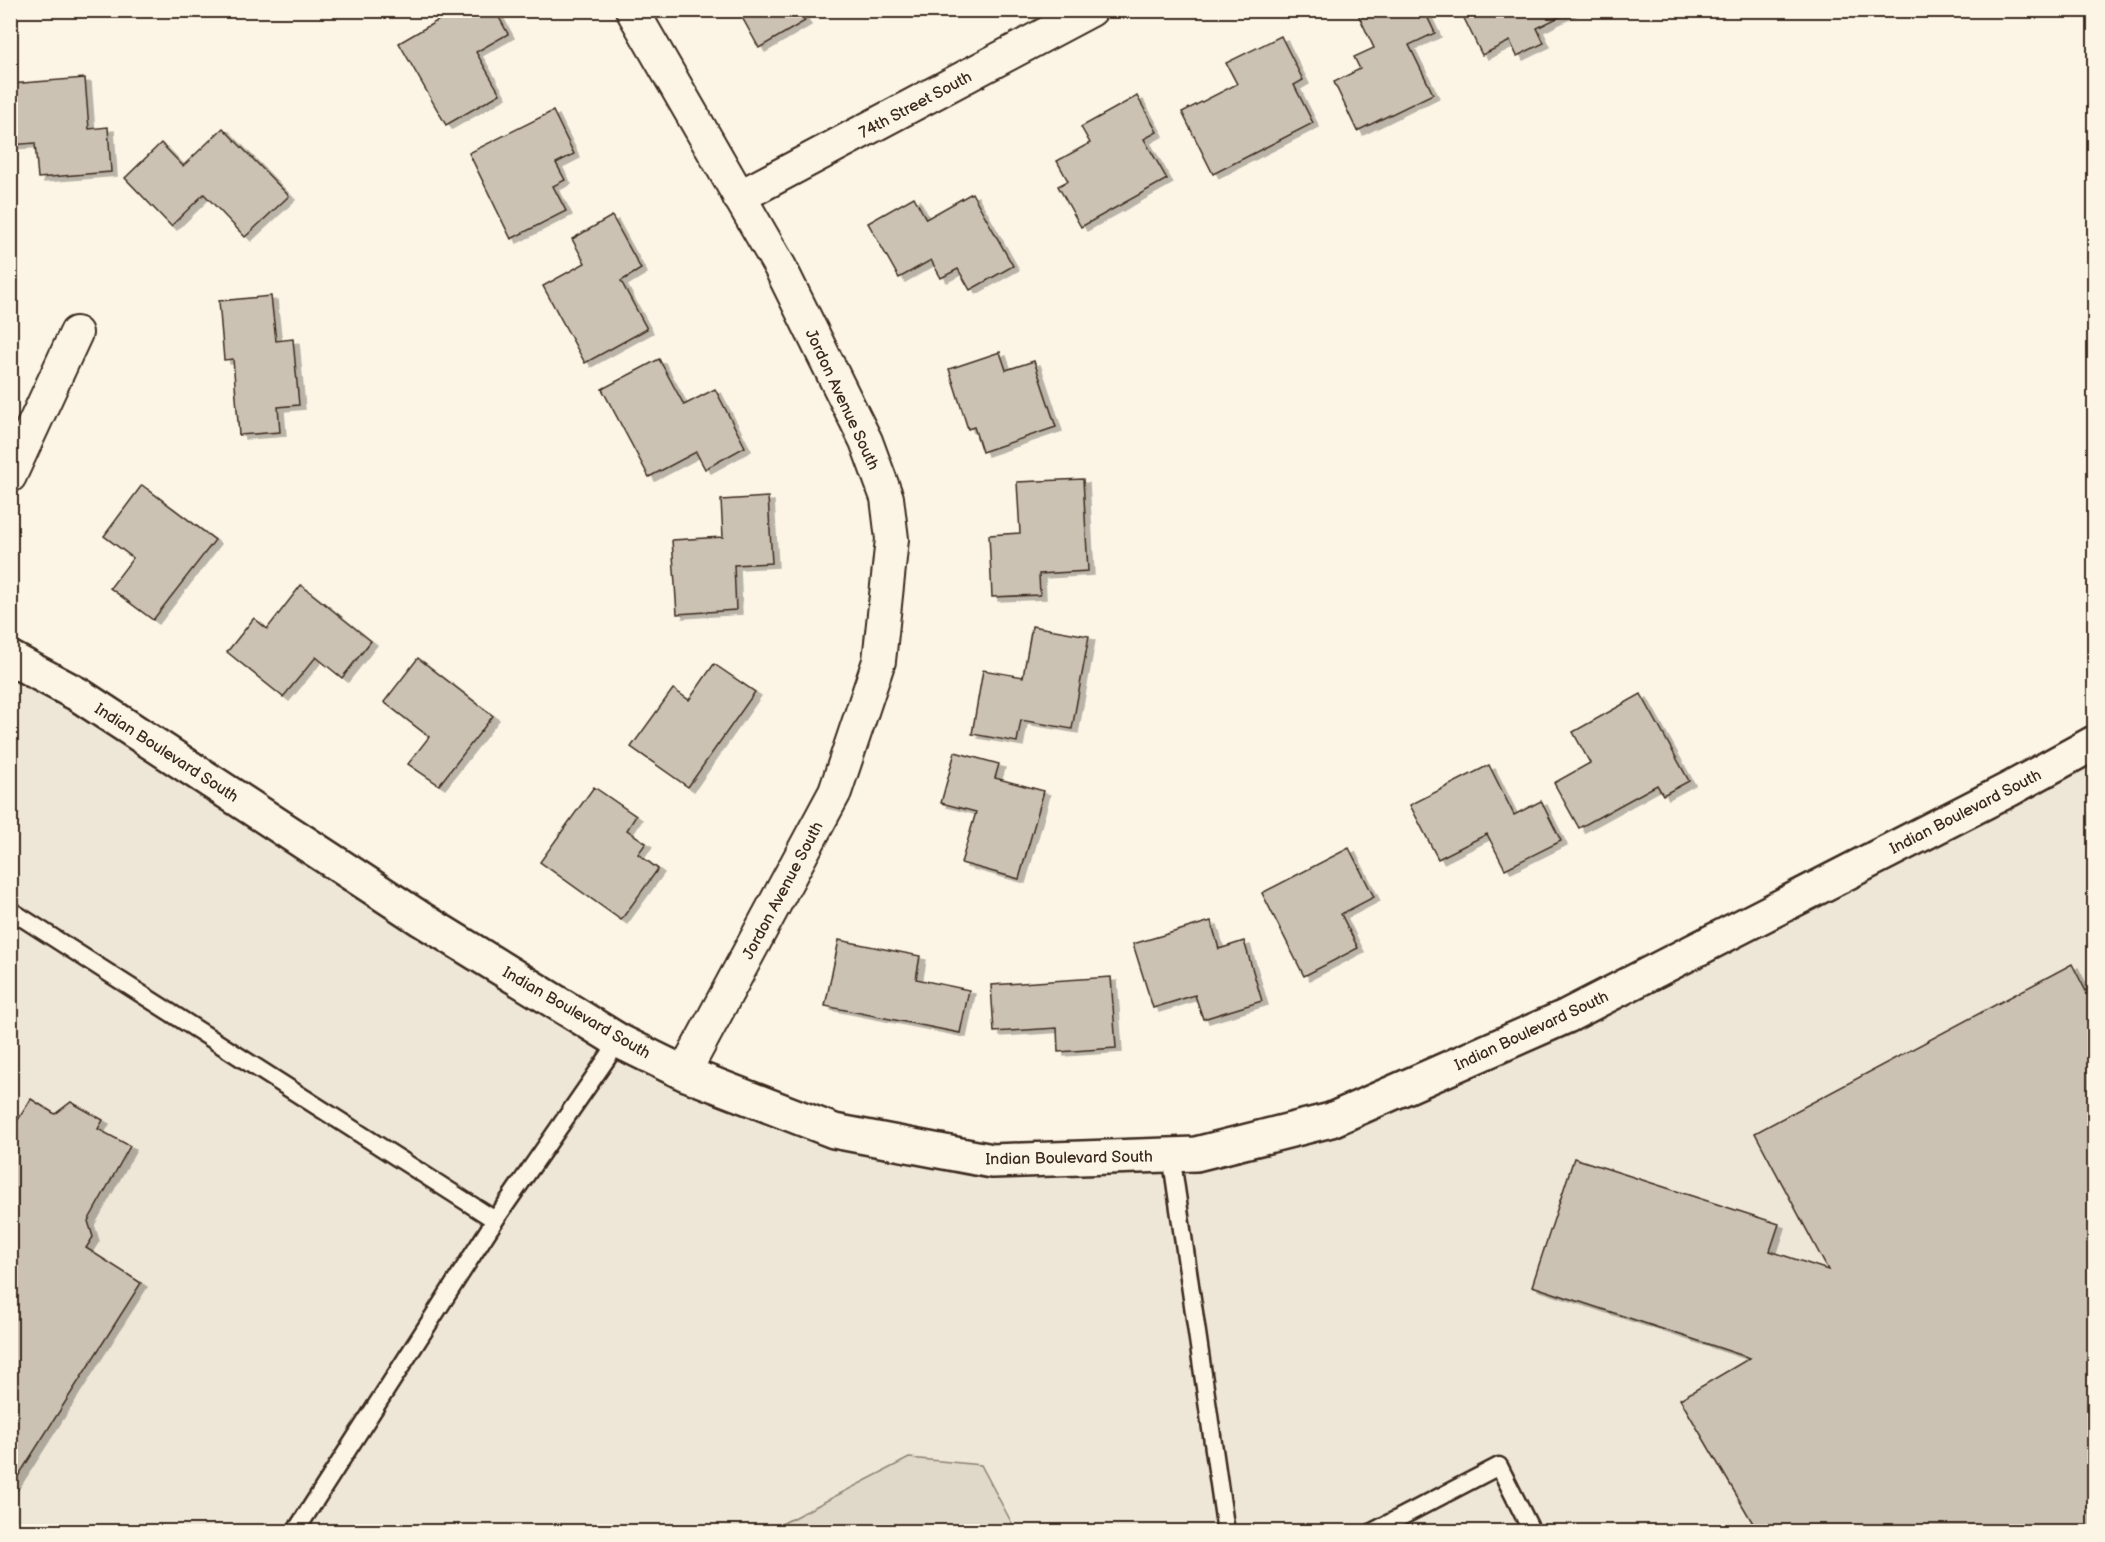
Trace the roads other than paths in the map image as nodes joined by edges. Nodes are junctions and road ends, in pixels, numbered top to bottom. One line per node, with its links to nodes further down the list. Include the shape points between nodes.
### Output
1 (632, 10): 3 (street, Jordon Avenue South)
2 (1091, 10): 3 (street, 74th Street South)
3 (739, 196): 10 (street, Jordon Avenue South, via 780,267 866,441 886,498 892,539 879,661 835,792)
4 (76, 333): 5 (street)
5 (10, 476)
6 (10, 658): 9 (street, Indian Boulevard South, via 79,694 421,919)
7 (2094, 742): 11 (street, Indian Boulevard South, via 1567,1016 1331,1120 1196,1154)
8 (10, 910): 12 (lane)
9 (619, 1041): 10 (street, Indian Boulevard South); 12 (lane)
10 (684, 1073): 11 (street, Indian Boulevard South, via 834,1131 992,1161)
11 (1171, 1155): 14 (lane)
12 (495, 1220): 13 (lane)
13 (295, 1532)
14 (1226, 1532)
15 (1372, 1532): 16 (lane, via 1499,1466)
16 (1532, 1532)

